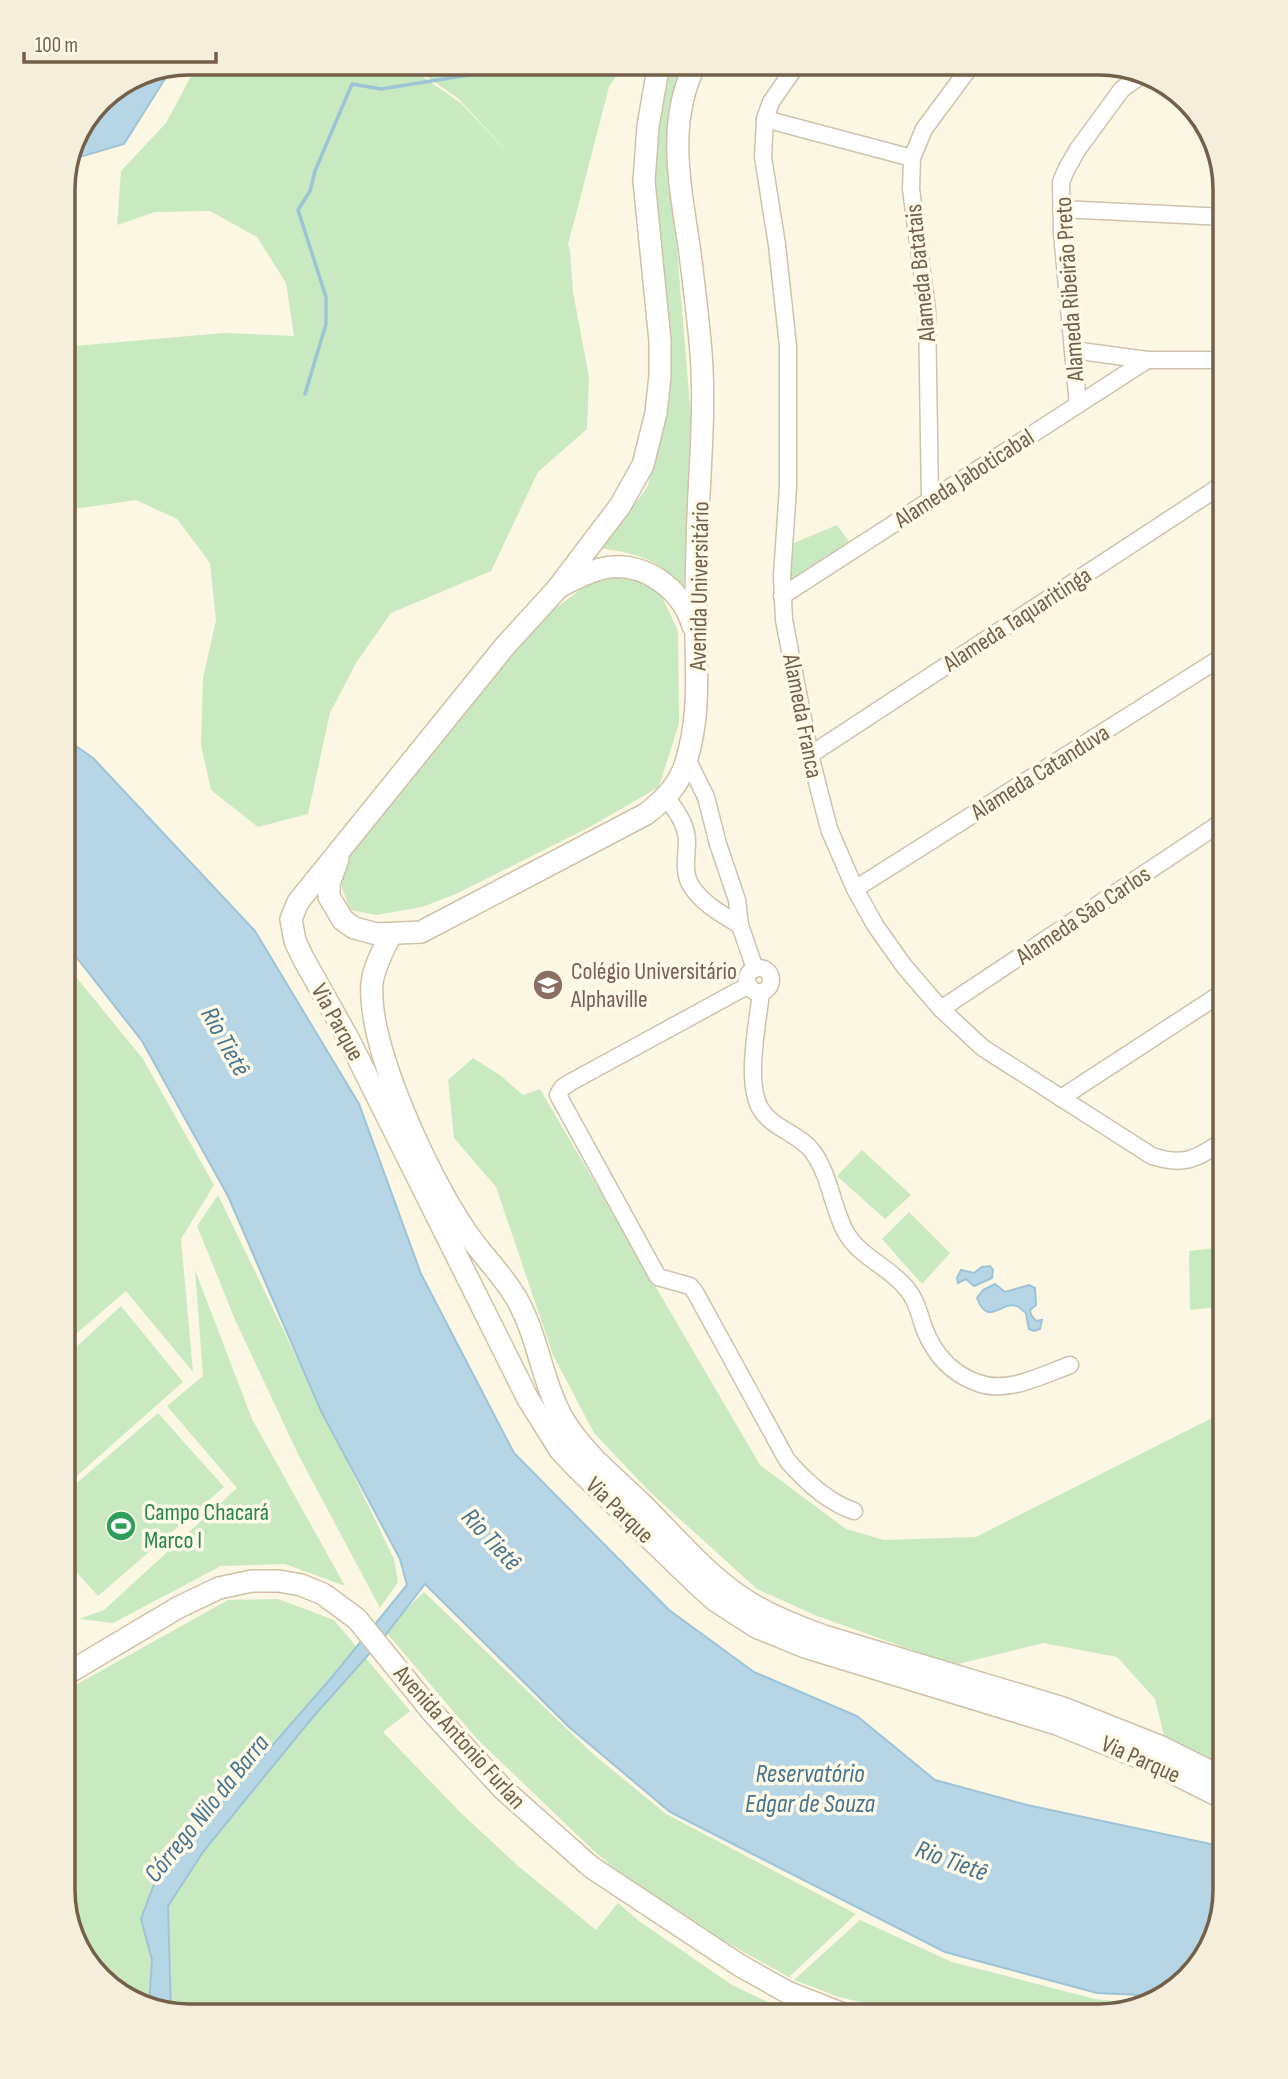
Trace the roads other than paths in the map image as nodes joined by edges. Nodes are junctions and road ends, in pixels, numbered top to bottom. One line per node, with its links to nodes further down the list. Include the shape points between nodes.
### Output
1 (657, 75): 16 (main road, via 644,181 660,341 656,413 636,481)
2 (691, 75): 18 (main road, Avenida Universitário, via 683,97 676,146 701,351 704,432)
3 (790, 75): 6 (street, Alameda Franca)
4 (963, 75): 7 (street, Alameda Batatais, via 924,130)
5 (1134, 81): 8 (street, Alameda Ribeirão Preto, via 1122,89 1067,168 1061,182)
6 (765, 119): 7 (street); 17 (street, Alameda Franca, via 763,157 788,345)
7 (912, 158): 15 (street, Alameda Batatais, via 911,189 927,310)
8 (1061, 209): 9 (street); 10 (street, Alameda Ribeirão Preto)
9 (1213, 216)
10 (1073, 350): 11 (street); 13 (street, Alameda Ribeirão Preto)
11 (1147, 360): 12 (street); 13 (street, Alameda Jaboticabal)
12 (1213, 360)
13 (1077, 405): 15 (street, Alameda Jaboticabal)
14 (1213, 491): 20 (street, Alameda Taquaritinga)
15 (930, 500): 17 (street, Alameda Jaboticabal)
16 (557, 589): 18 (main road, via 603,568 629,568 654,576 675,592 689,613); 26 (main road)
17 (782, 596): 20 (street, Alameda Franca)
18 (696, 638): 21 (main road, Avenida Universitário, via 696,701)
19 (1213, 664): 27 (street, Alameda Catanduva)
20 (810, 755): 27 (street, Alameda Franca, via 829,829)
21 (687, 758): 22 (main road, Avenida Universitário); 23 (street)
22 (666, 798): 24 (street); 29 (main road, Avenida Universitário, via 635,820 421,932)
23 (709, 810): 24 (street); 28 (street)
24 (682, 822): 28 (street, via 689,882 701,900)
25 (1213, 828): 32 (street, Alameda São Carlos)
26 (342, 847): 29 (main road, Avenida Universitário, via 329,884 333,906 354,928); 36 (main road, Via Parque, via 298,902 290,919 295,941 452,1243)
27 (855, 889): 32 (street, Alameda Franca, via 904,966)
28 (740, 925): 30 (street, via 755,969 763,968 771,975 767,989)
29 (391, 934): 35 (main road, Via Parque, via 372,983 388,1072 437,1182 466,1232)
30 (755, 988): 37 (street, via 753,1072 760,1108 812,1150 845,1231 860,1250 907,1288 933,1348 949,1367 982,1385 1004,1387); 38 (street, via 571,1082 558,1095 659,1277 690,1286 695,1292 787,1460 806,1482)
31 (1213, 999): 33 (street)
32 (941, 1009): 33 (street, Alameda Franca, via 983,1048)
33 (1061, 1098): 34 (street, Alameda Franca, via 1152,1156 1169,1162 1183,1162)
34 (1213, 1147)
35 (516, 1297): 36 (main road); 40 (main road, Via Parque, via 553,1397 579,1441 741,1598 803,1629 1115,1727)
36 (481, 1308): 41 (main road, Via Parque, via 560,1450 701,1588 735,1614 805,1647 1057,1724)
37 (1070, 1365)
38 (854, 1511)
39 (75, 1668): 42 (main road, Avenida Antonio Furlan, via 219,1588 279,1581 323,1594 357,1619 433,1713 505,1790 592,1867 738,1965)
40 (1213, 1773)
41 (1213, 1793)
42 (818, 2004)

